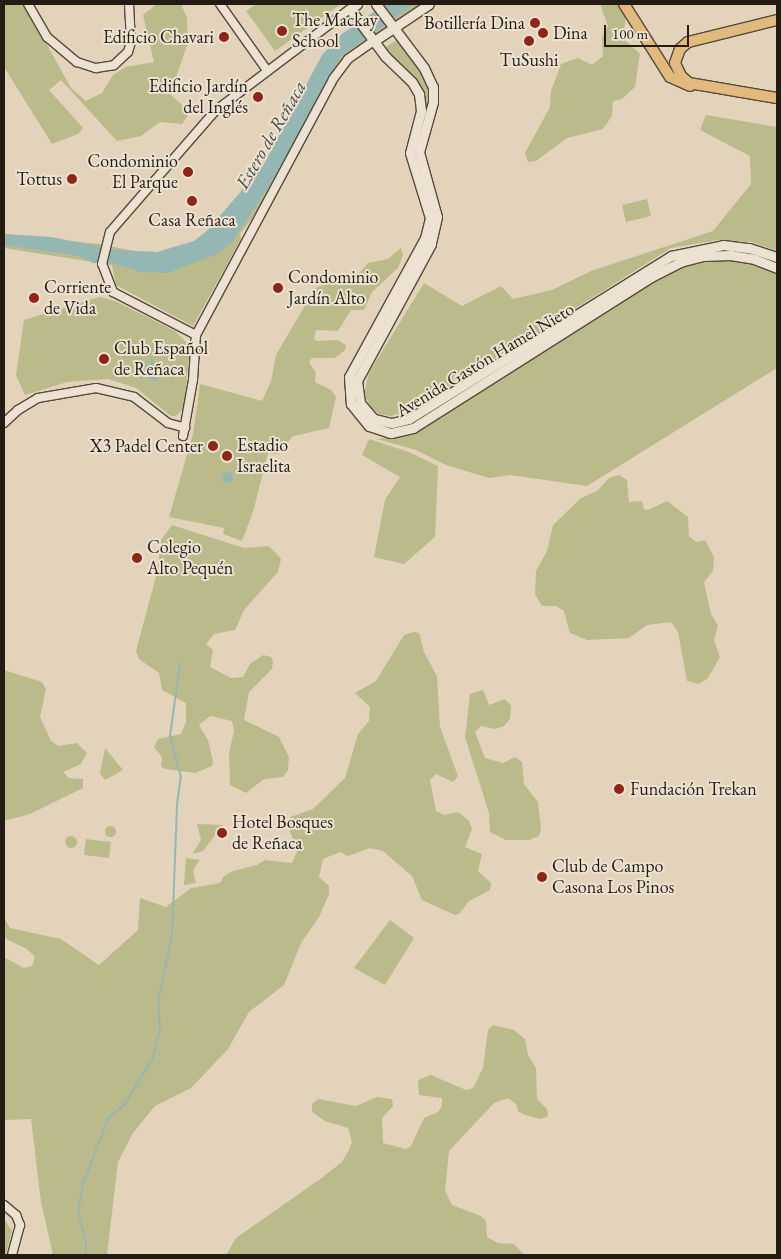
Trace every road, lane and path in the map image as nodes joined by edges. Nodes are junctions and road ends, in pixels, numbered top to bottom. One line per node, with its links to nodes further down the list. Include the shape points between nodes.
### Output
1 (28, 4): 2 (street, via 46,37 77,62 96,68 114,64 128,52 131,42)
2 (129, 4)
3 (220, 4): 12 (street)
4 (377, 4): 9 (main road, Avenida Gastón Hamel Nieto)
5 (429, 4): 9 (main road)
6 (624, 4): 13 (main road)
7 (354, 6): 10 (main road, Avenida Gastón Hamel Nieto, via 357,18); 12 (street)
8 (777, 20): 11 (main road, via 688,42 680,49)
9 (392, 26): 10 (main road); 16 (main road, Avenida Gastón Hamel Nieto, via 431,81 434,102 420,143 421,162 436,209 434,237 357,381 362,407 381,421 396,423 414,416 671,256 723,245 749,248)
10 (372, 39): 17 (main road, Avenida Gastón Hamel Nieto, via 418,90 421,107 410,146 411,160 429,207 429,228 379,327 352,369 348,383 349,399 366,423 381,431 401,432 417,425 671,266 694,258 720,255 754,258); 18 (street, via 348,59 333,79)
11 (676, 63): 13 (main road); 14 (main road, via 683,79)
12 (266, 69): 18 (street, via 209,117 110,232 106,242 103,259 113,292)
13 (668, 73): 14 (main road, via 681,85)
14 (702, 86): 15 (main road)
15 (777, 98)
16 (777, 257)
17 (777, 268)
18 (196, 336): 19 (street)
19 (187, 418): 21 (street); 21 (street, via 184,432)
20 (4, 423): 21 (street, via 38,398 96,388 134,397)
21 (168, 423)
22 (4, 1205): 23 (street, via 16,1215 20,1225)
23 (12, 1255)

